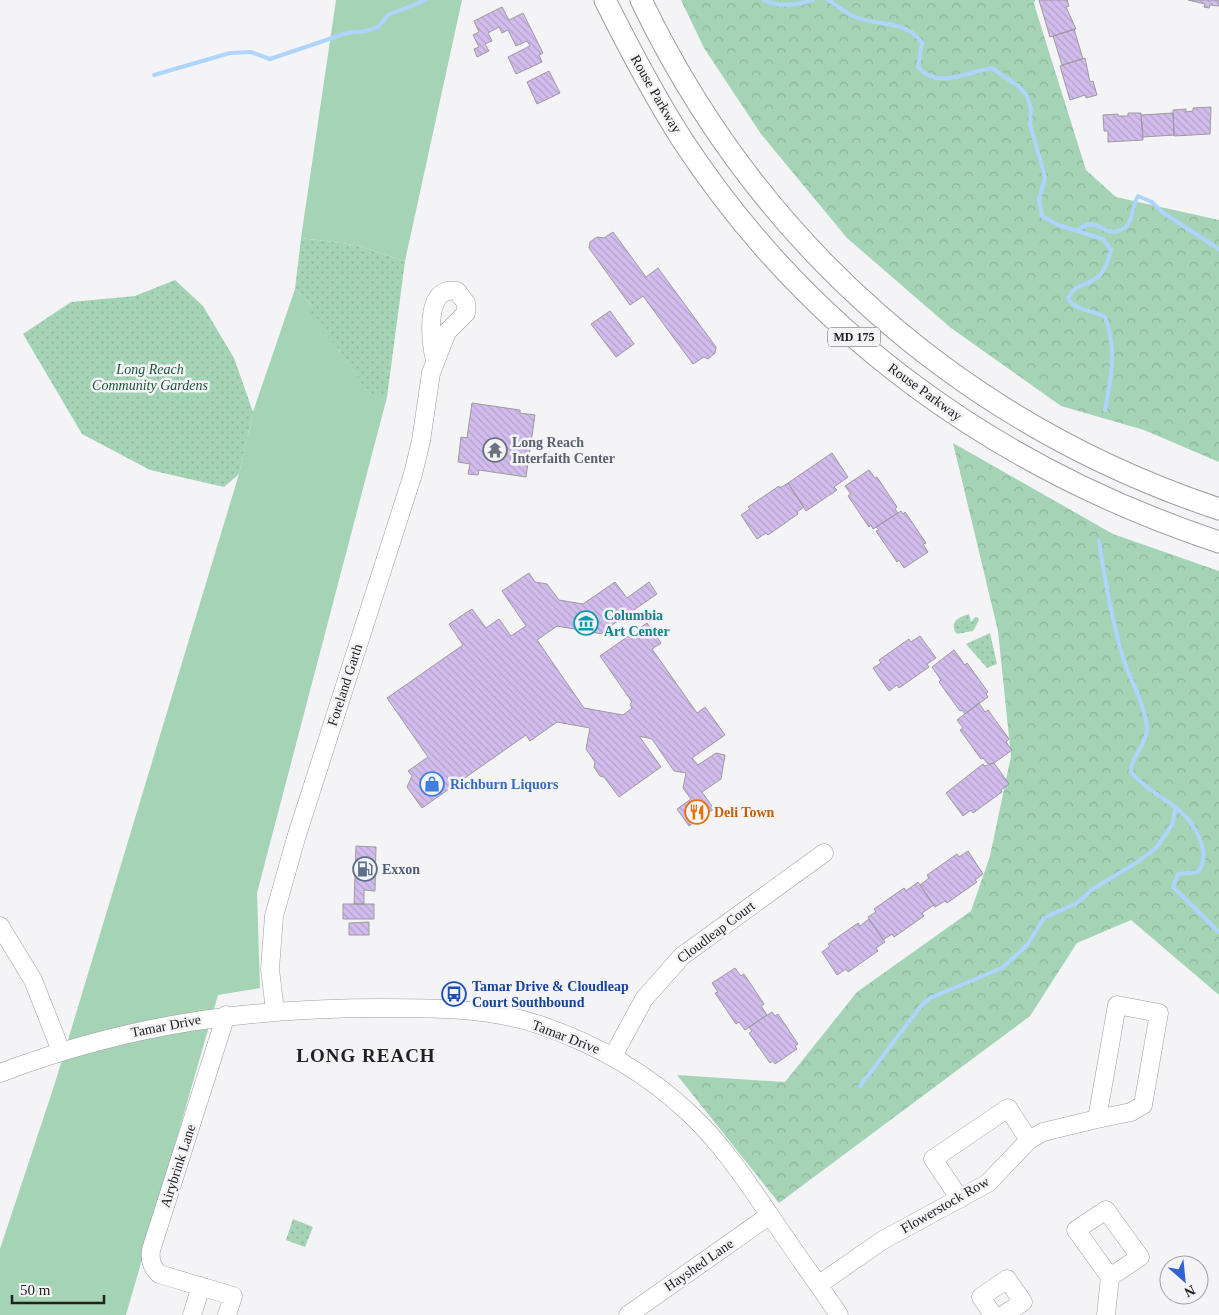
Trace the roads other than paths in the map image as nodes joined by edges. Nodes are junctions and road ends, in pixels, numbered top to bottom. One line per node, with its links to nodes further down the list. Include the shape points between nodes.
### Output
1 (605, 0): 5 (main road, Rouse Parkway / MD 175, via 656,97 712,184 774,260 841,326 924,394 1032,462 1130,510)
2 (641, 0): 4 (main road, MD 175, via 684,83 739,164 799,238 864,302 945,369 1048,435 1143,480)
3 (435, 361): 8 (street, Foreland Garth, via 430,373 413,474 274,916 270,969)
4 (1219, 508)
5 (1219, 542)
6 (824, 853): 11 (street, Cloudleap Court, via 682,956 644,999)
7 (0, 926): 10 (street, via 33,980)
8 (275, 1012): 9 (street, Tamar Drive); 11 (street, Tamar Drive, via 437,1008 478,1012 538,1024)
9 (226, 1015): 10 (street, Tamar Drive, via 148,1029); 19 (street, Airybrink Lane, via 150,1260 159,1274)
10 (61, 1051): 12 (street, Tamar Drive)
11 (613, 1056): 16 (street, Tamar Drive, via 690,1114 730,1160)
12 (0, 1073)
13 (1097, 1119): 13 (street, Flowerstock Row, via 1117,1005 1159,1013 1143,1105 1131,1112); 14 (street, Flowerstock Row, via 1043,1132)
14 (1029, 1140): 15 (street, Flowerstock Row, via 988,1183); 15 (street, via 1008,1108 933,1159)
15 (960, 1198): 18 (street, Flowerstock Row, via 883,1240)
16 (770, 1215): 18 (street, Tamar Drive); 22 (street, Hayshed Lane)
17 (1110, 1277): 26 (street)
18 (818, 1285): 23 (street, Tamar Drive)
19 (200, 1286): 20 (street); 21 (street, Airybrink Lane, via 233,1296)
20 (192, 1315)
21 (227, 1315)
22 (628, 1315)
23 (839, 1315)
24 (993, 1315): 25 (street, via 981,1297 1007,1279 1023,1302)
25 (1003, 1315)
26 (1106, 1315)

